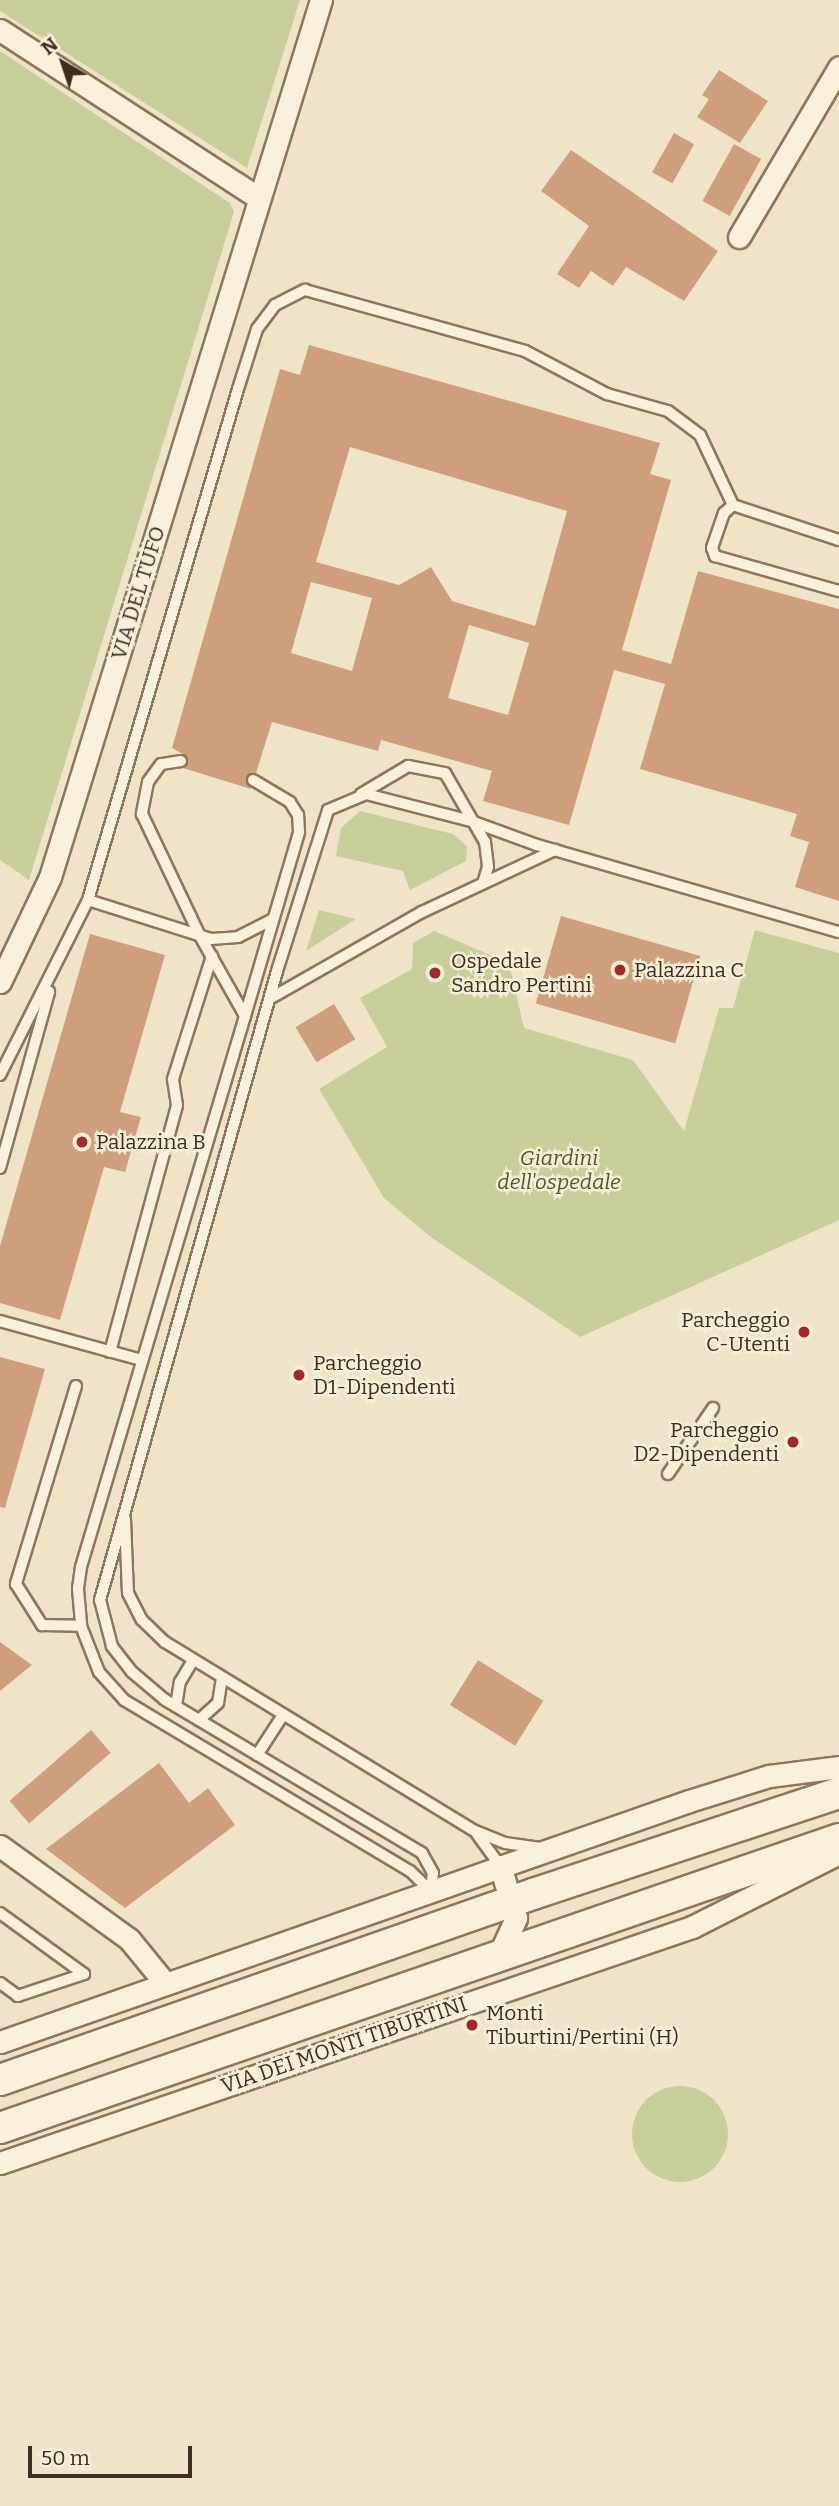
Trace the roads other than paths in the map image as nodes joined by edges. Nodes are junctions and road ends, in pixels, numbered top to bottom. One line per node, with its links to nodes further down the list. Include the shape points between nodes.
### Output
1 (321, 0): 4 (street, VIA DEL TUFO)
2 (0, 30): 4 (street)
3 (839, 67): 5 (street)
4 (259, 198): 21 (street, VIA DEL TUFO, via 50,877)
5 (738, 237)
6 (733, 505): 7 (lane); 8 (lane, via 724,513 712,548 715,556); 15 (lane, via 700,435 668,411 607,394 525,351 354,302 306,290 275,305 257,329 238,389)
7 (839, 540)
8 (839, 591)
9 (181, 761): 18 (lane, via 161,764 148,782 142,814)
10 (253, 780): 16 (lane, via 273,788 298,816 299,832)
11 (359, 796): 12 (lane); 12 (lane, via 415,764 453,780); 22 (lane, via 328,810)
12 (471, 821): 13 (lane); 14 (lane, via 488,852)
13 (555, 850): 14 (lane); 17 (lane)
14 (484, 883): 22 (lane, via 422,912)
15 (88, 900): 18 (lane); 20 (lane)
16 (272, 919): 18 (lane, via 238,937); 23 (lane)
17 (839, 932)
18 (200, 936): 19 (lane)
19 (212, 956): 23 (lane); 27 (lane, via 173,1079 177,1105)
20 (54, 972): 24 (lane); 25 (lane)
21 (0, 982)
22 (271, 998): 32 (lane)
23 (245, 1016): 28 (lane)
24 (0, 1075)
25 (0, 1168)
26 (0, 1321): 27 (lane)
27 (110, 1352): 28 (lane)
28 (142, 1360): 33 (lane, via 81,1567)
29 (76, 1385): 33 (lane, via 16,1584 42,1625)
30 (713, 1408): 31 (lane)
31 (668, 1474)
32 (124, 1509): 34 (lane, via 128,1593 142,1620); 36 (lane, via 100,1601 105,1629 132,1672)
33 (81, 1626): 48 (lane, via 99,1672 124,1700 410,1871)
34 (193, 1660): 35 (lane); 36 (lane, via 180,1682)
35 (222, 1679): 37 (lane); 38 (lane, via 218,1703)
36 (176, 1706): 38 (lane)
37 (283, 1715): 39 (lane); 42 (lane)
38 (199, 1720): 39 (lane)
39 (257, 1755): 48 (lane, via 422,1853 433,1873)
40 (839, 1767): 45 (street, via 769,1776)
41 (839, 1793): 49 (main road)
42 (475, 1832): 45 (lane, via 505,1843); 47 (lane)
43 (839, 1839): 51 (main road, VIA DEI MONTI TIBURTINI)
44 (0, 1846): 53 (street, via 130,1939)
45 (551, 1848): 47 (street)
46 (839, 1853): 57 (street, VIA DEI MONTI TIBURTINI, via 692,1927)
47 (500, 1866): 48 (street); 49 (street)
48 (430, 1891): 53 (street)
49 (513, 1900): 51 (street, via 515,1926); 55 (main road)
50 (0, 1913): 52 (lane, via 84,1974 18,1996)
51 (499, 1955): 56 (main road, VIA DEI MONTI TIBURTINI)
52 (0, 1983)
53 (165, 1983): 54 (street)
54 (0, 2042)
55 (0, 2080)
56 (0, 2129)
57 (0, 2163)

